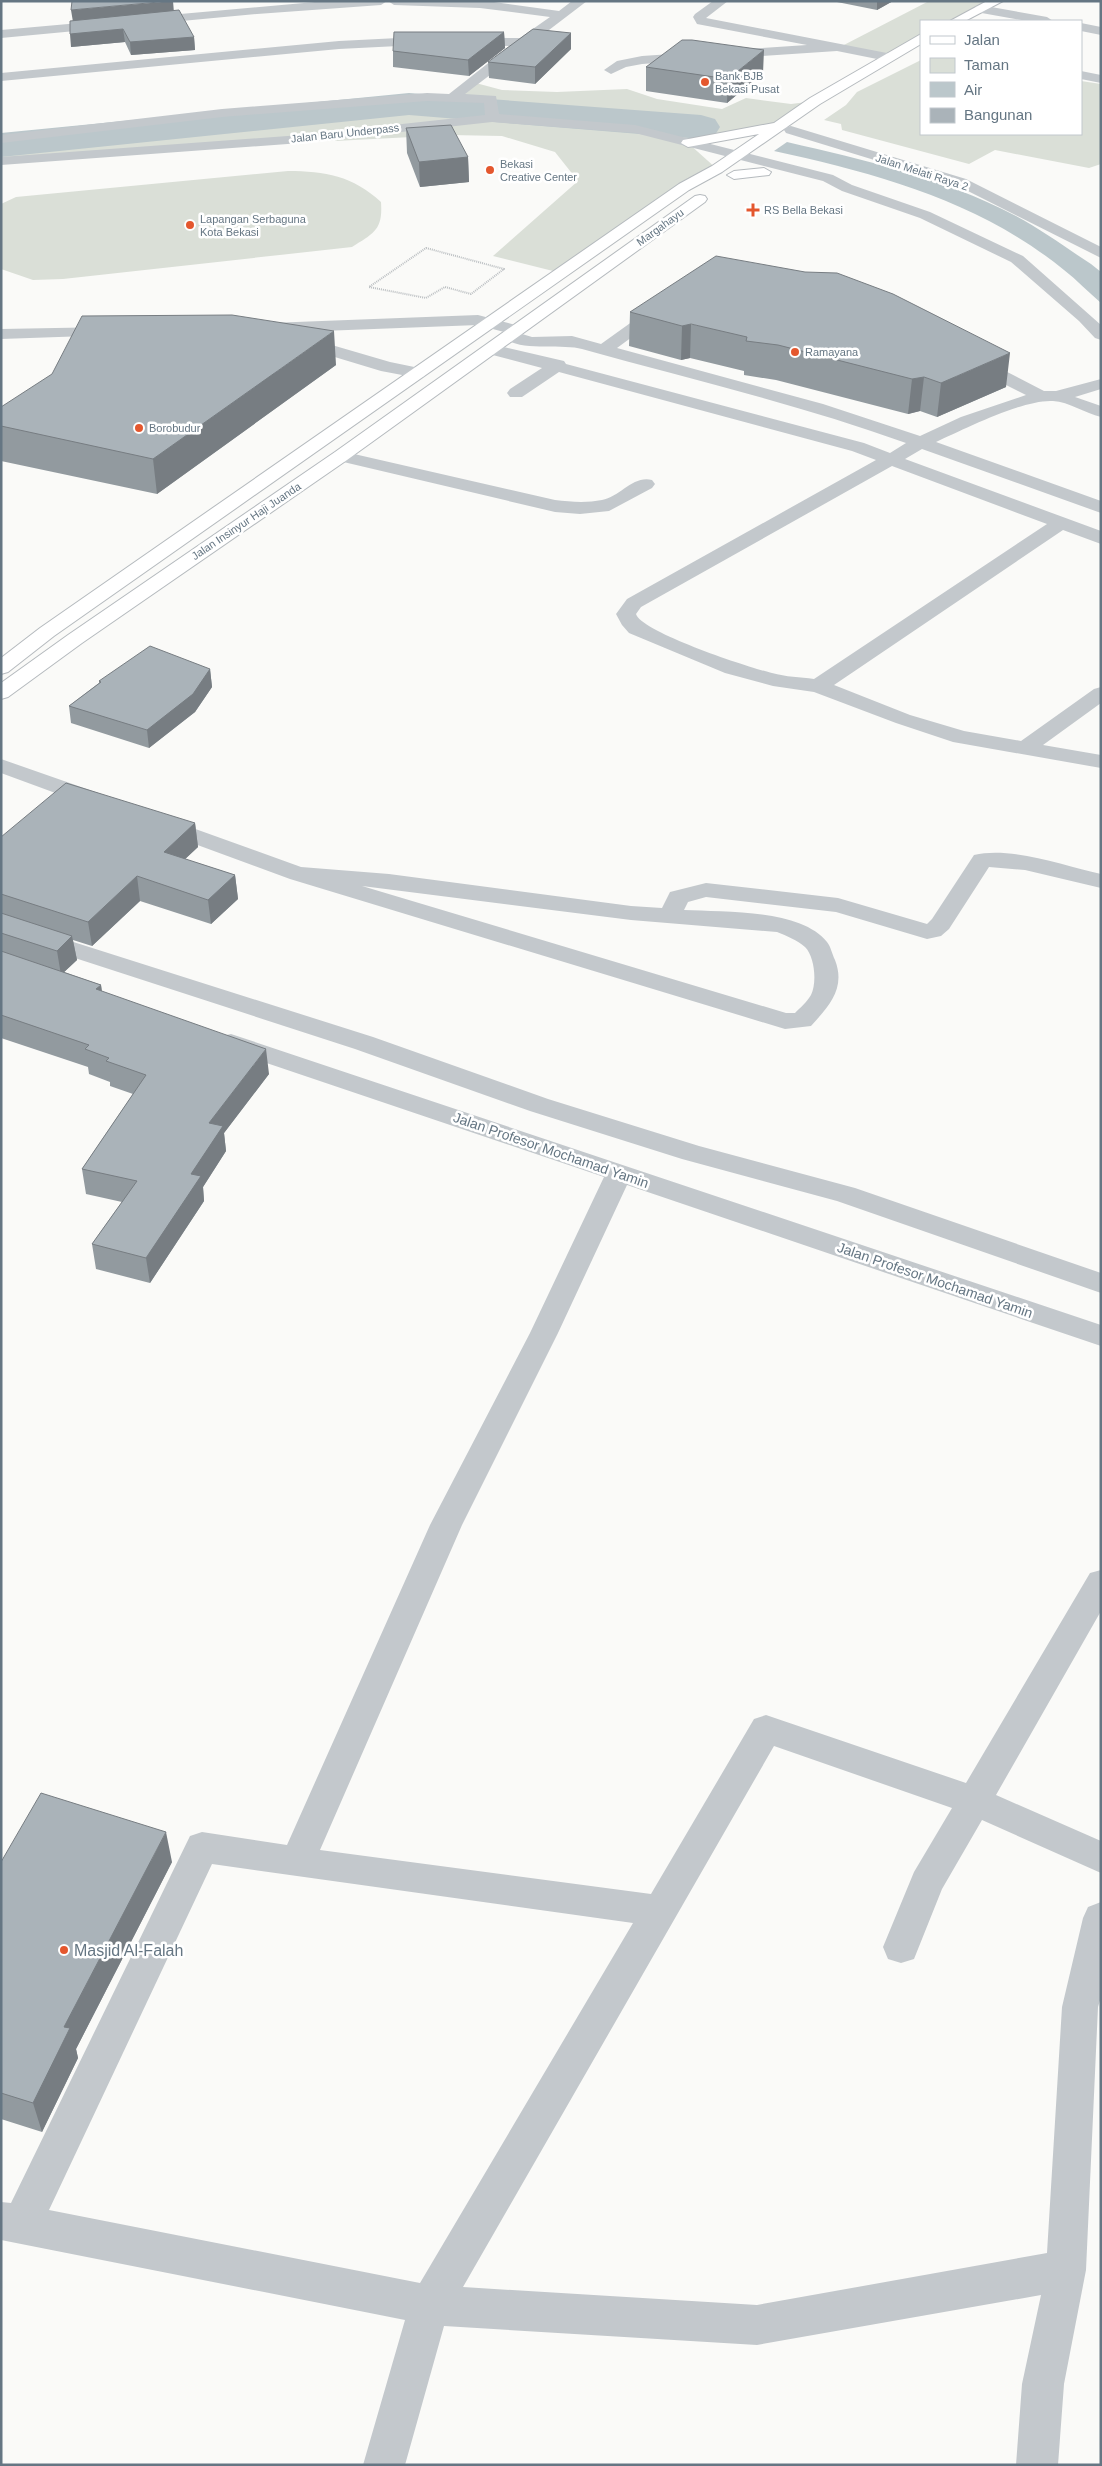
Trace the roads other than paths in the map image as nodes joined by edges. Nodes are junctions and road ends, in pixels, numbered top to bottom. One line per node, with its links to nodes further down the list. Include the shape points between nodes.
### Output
1 (381, 1): 8 (street)
2 (394, 1): 6 (street)
3 (581, 1): 9 (street)
4 (722, 1): 19 (street, via 699,17 701,21)
5 (997, 1): 7 (main road)
6 (493, 4): 9 (street)
7 (980, 9): 10 (main road); 11 (street)
8 (257, 10): 12 (street); 15 (street)
9 (563, 15): 18 (street)
10 (958, 20)
11 (1041, 20)
12 (268, 23)
13 (1082, 27): 14 (street)
14 (1101, 31)
15 (1, 34)
16 (279, 36): 20 (street)
17 (920, 39): 21 (main road)
18 (523, 42): 20 (street, via 418,41); 27 (street)
19 (840, 47): 21 (street); 22 (street, via 642,60)
20 (290, 49): 24 (street)
21 (887, 57): 26 (main road)
22 (611, 70)
23 (1082, 75): 25 (street)
24 (1, 78)
25 (1101, 79)
26 (837, 90): 29 (main road, via 815,101); 29 (main road, Margahayu, via 827,104)
27 (452, 98): 28 (street, via 491,99); 30 (street, via 427,97 222,114)
28 (492, 118): 31 (street, Jalan Baru Underpass, via 597,128 624,138); 32 (street, Jalan Baru Underpass, via 301,138)
29 (786, 128): 31 (main road); 33 (main road); 33 (main road, Margahayu); 35 (street, Jalan Melati Raya 2, via 961,182)
30 (1, 139)
31 (683, 147): 33 (street, Jalan Baru Underpass); 33 (main road, via 698,160)
32 (1, 161)
33 (740, 163): 34 (main road); 34 (street, Jalan Baru Underpass); 38 (main road, Jalan Insinyur Haji Juanda, via 684,187); 40 (main road, Margahayu)
34 (769, 168): 42 (street, Jalan Baru Underpass, via 828,178 847,188 926,215 1017,259)
35 (1094, 241): 36 (street, Jalan Melati Raya 2)
36 (1101, 253)
37 (675, 298): 44 (street)
38 (488, 323): 40 (street); 48 (main road, Jalan Insinyur Haji Juanda); 48 (street, via 463,320 256,332 285,336)
39 (130, 332): 41 (street)
40 (514, 332): 43 (main road, Margahayu); 45 (street)
41 (1, 334)
42 (1101, 335)
43 (491, 349): 45 (street); 53 (main road, Jalan Insinyur Haji Juanda)
44 (605, 349): 45 (street, via 572,341); 55 (street, via 817,408)
45 (529, 350): 47 (street)
46 (963, 356): 52 (street)
47 (558, 365): 51 (street); 57 (street, via 818,436)
48 (418, 373): 50 (main road, Jalan Insinyur Haji Juanda)
49 (1101, 384): 52 (street)
50 (390, 393): 53 (main road); 60 (main road, Jalan Insinyur Haji Juanda)
51 (516, 393)
52 (1049, 396): 54 (street); 55 (street, via 991,412)
53 (420, 400): 56 (main road, Jalan Insinyur Haji Juanda)
54 (1101, 412)
55 (920, 443): 57 (street); 59 (street)
56 (341, 456): 58 (street, via 555,506 609,505); 61 (main road, Jalan Insinyur Haji Juanda)
57 (889, 459): 62 (street); 67 (street, via 634,603 626,614 633,626 647,634 719,664 759,677)
58 (646, 484)
59 (1101, 507)
60 (214, 515): 61 (main road); 64 (main road, Jalan Insinyur Haji Juanda)
61 (243, 523): 65 (main road, Jalan Insinyur Haji Juanda)
62 (1060, 524): 63 (street); 67 (street)
63 (1101, 538)
64 (47, 632): 65 (main road); 66 (main road, Jalan Insinyur Haji Juanda)
65 (75, 640): 69 (main road, Jalan Insinyur Haji Juanda)
66 (1, 668)
67 (818, 686): 70 (street, via 960,737)
68 (1101, 692): 70 (street)
69 (1, 693)
70 (1024, 749): 71 (street)
71 (1101, 762)
72 (1, 765): 73 (street)
73 (64, 788): 74 (street); 75 (street)
74 (43, 805)
75 (298, 874): 77 (street, via 389,881); 77 (street, via 785,1021 802,1021 822,998 826,986 822,956 817,945 797,931 760,922)
76 (1101, 881): 77 (street, via 1012,862 982,860 941,924 928,932 838,905 706,890 678,897)
77 (670, 916)
78 (1, 926): 81 (street, via 364,1043 586,1120 690,1153 845,1194)
79 (207, 1034): 80 (street, Jalan Profesor Mochamad Yamin)
80 (619, 1173): 82 (street, Jalan Profesor Mochamad Yamin); 86 (street, via 544,1333 446,1524)
81 (1101, 1283)
82 (1101, 1336)
83 (1101, 1582): 84 (street)
84 (975, 1801): 85 (street); 87 (street, via 766,1729); 89 (street, via 927,1882)
85 (1101, 1858)
86 (297, 1862): 87 (street); 90 (street, via 202,1847)
87 (660, 1911): 92 (street)
88 (1101, 1918): 91 (street, via 1080,2007)
89 (901, 1946)
90 (12, 2222): 92 (street)
91 (1066, 2270): 92 (street, via 757,2325); 94 (street, via 1043,2384)
92 (430, 2306): 93 (street)
93 (384, 2465)
94 (1037, 2465)

